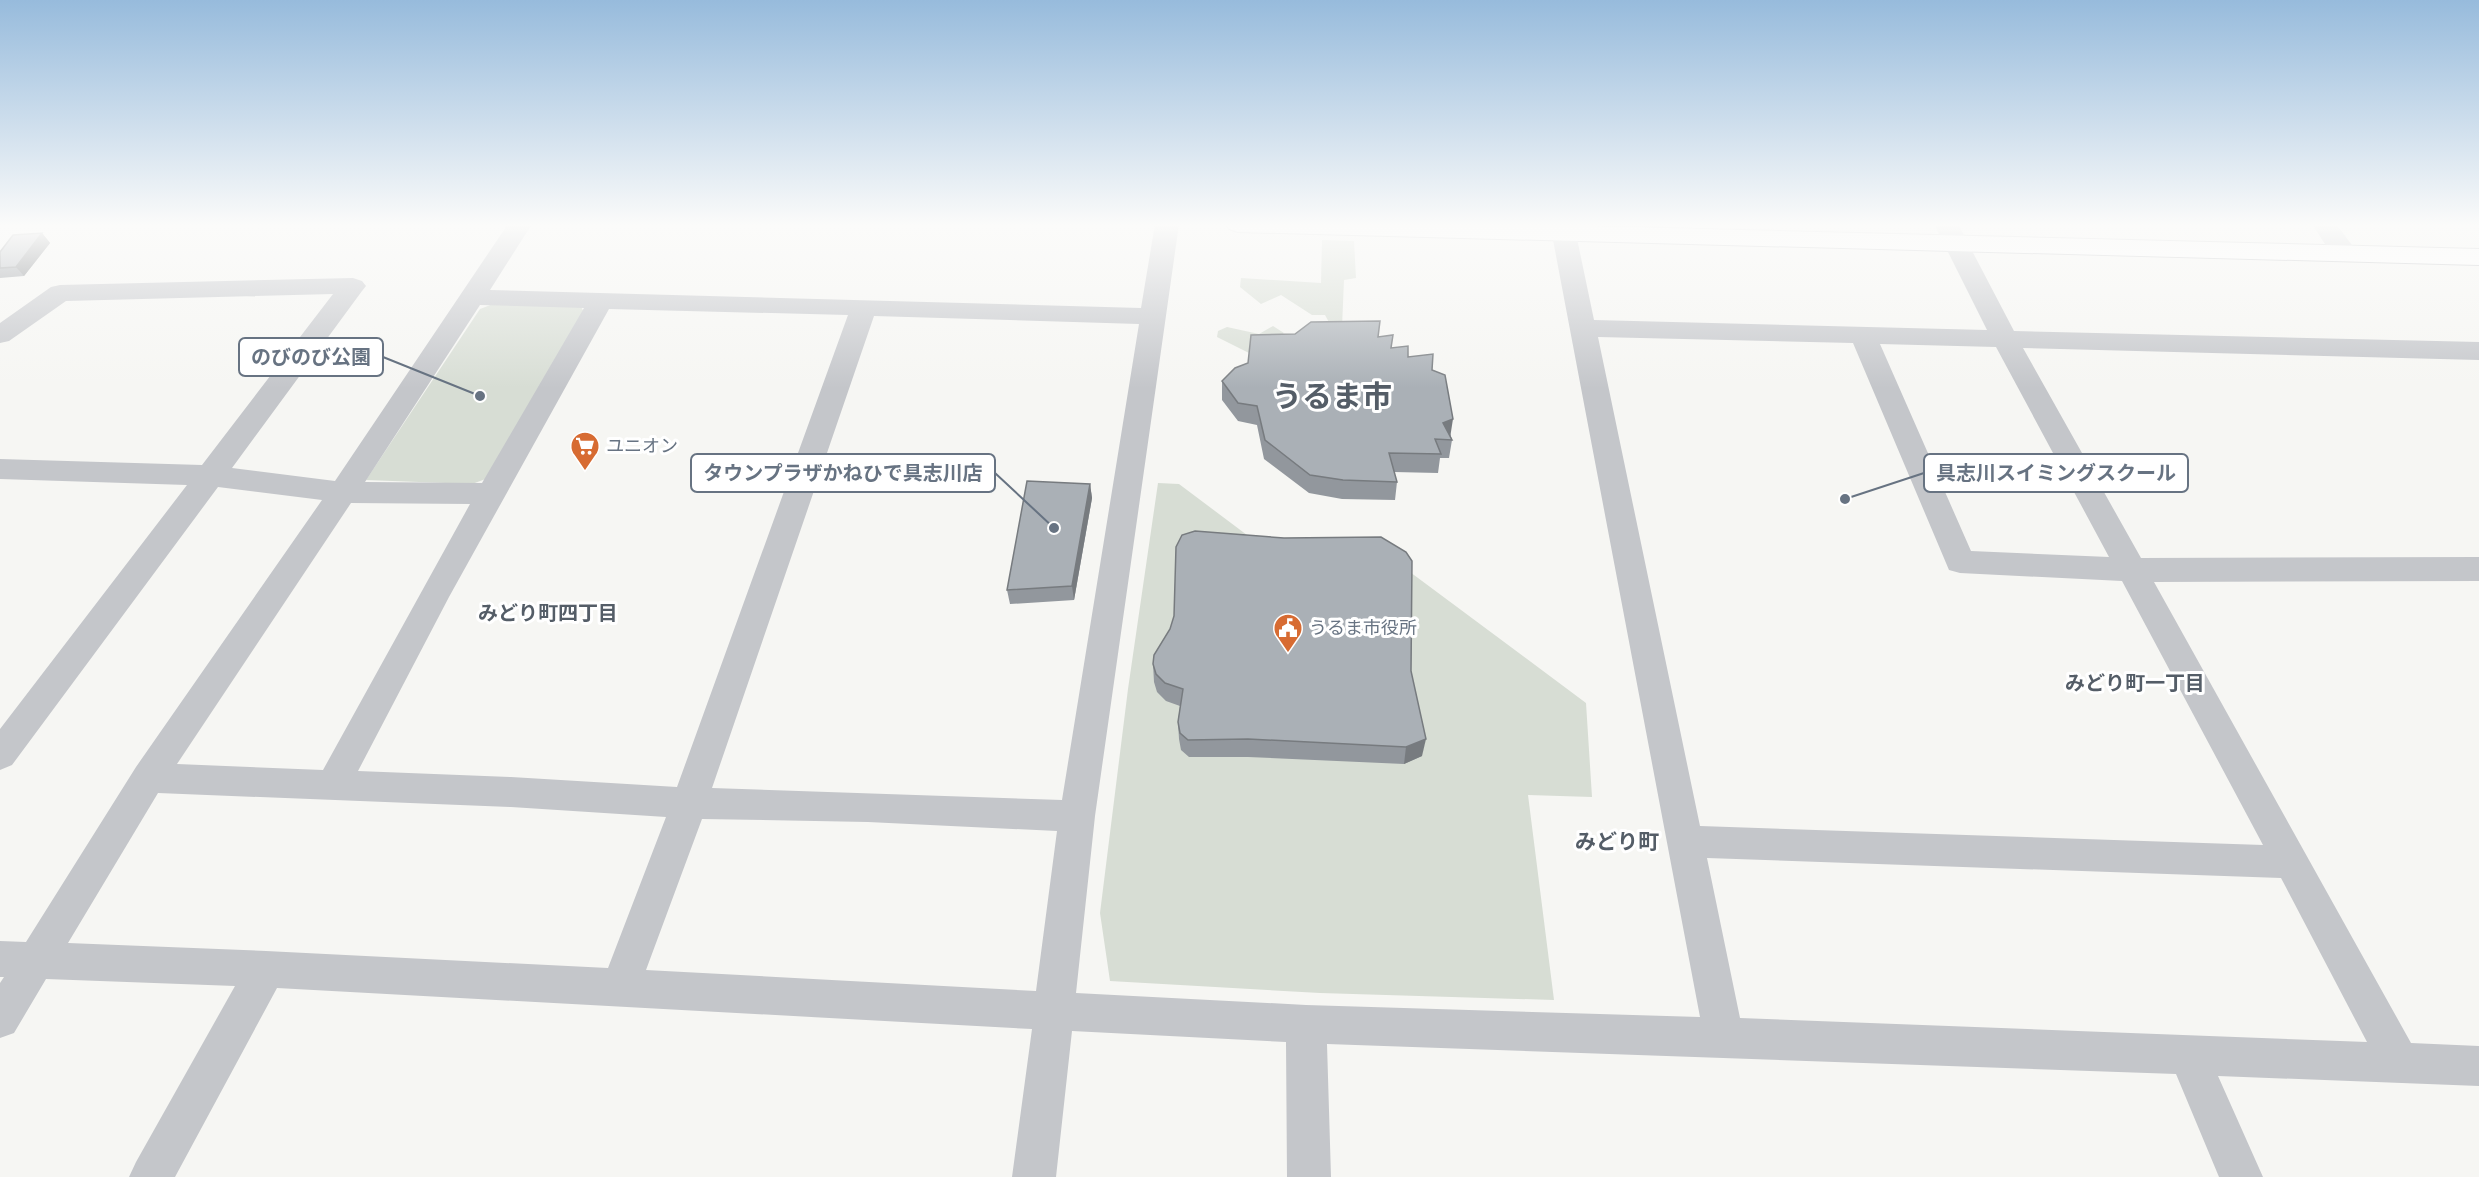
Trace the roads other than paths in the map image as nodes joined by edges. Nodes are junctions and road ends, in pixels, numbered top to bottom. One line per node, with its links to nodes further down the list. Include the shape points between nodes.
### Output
1 (485, 279): 5 (street)
2 (1159, 279): 8 (street)
3 (1574, 279): 9 (street)
4 (1974, 279): 12 (street)
5 (474, 297): 6 (street); 16 (street)
6 (601, 300): 7 (street); 17 (street)
7 (862, 308): 8 (street); 23 (street)
8 (1154, 316): 24 (street)
9 (1584, 328): 11 (street); 25 (street)
10 (0, 335): 15 (street, via 60,293 352,286)
11 (1863, 335): 12 (street); 19 (street, via 1960,562)
12 (2004, 337): 13 (street); 19 (street)
13 (2479, 351)
14 (0, 469): 15 (street)
15 (212, 476): 16 (street); 20 (street)
16 (344, 492): 17 (street); 21 (street)
17 (492, 494): 22 (street)
18 (2479, 569): 19 (street)
19 (2132, 570): 26 (street)
20 (0, 755)
21 (148, 778): 22 (street); 27 (street)
22 (332, 786): 23 (street)
23 (688, 803): 24 (street); 29 (street)
24 (1077, 816): 30 (street)
25 (1684, 841): 26 (street); 33 (street)
26 (2292, 862): 35 (street)
27 (19, 959): 28 (street); 31 (street)
28 (266, 969): 29 (street); 37 (street)
29 (620, 988): 30 (street)
30 (1052, 1012): 32 (street); 38 (street)
31 (0, 1018)
32 (1306, 1024): 33 (street); 39 (street)
33 (1724, 1037): 34 (street)
34 (2188, 1054): 35 (street); 40 (street)
35 (2399, 1062): 36 (street)
36 (2479, 1066)
37 (151, 1177)
38 (1034, 1177)
39 (1309, 1177)
40 (2241, 1177)

